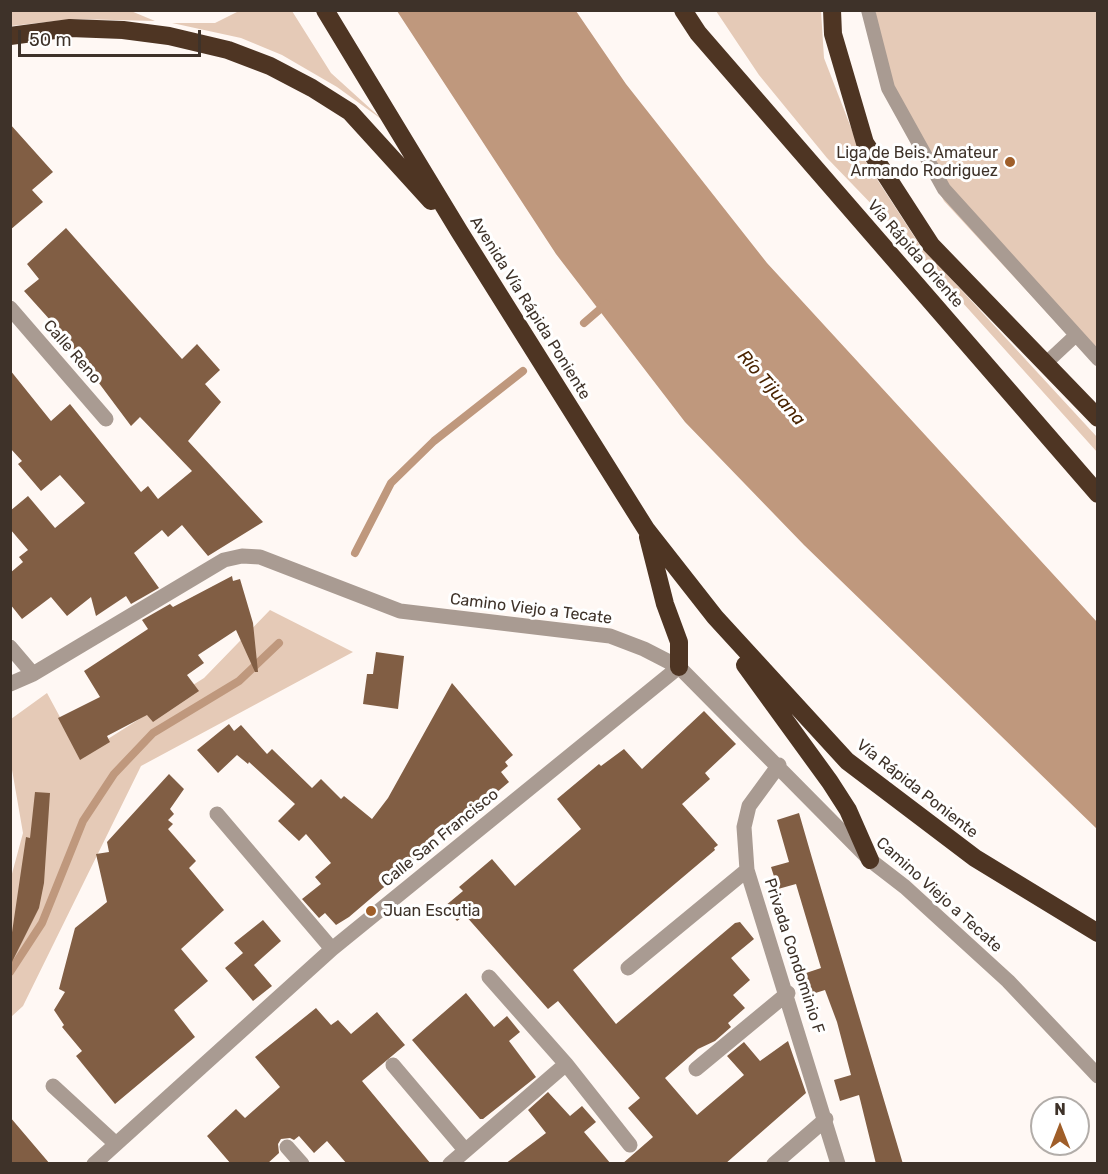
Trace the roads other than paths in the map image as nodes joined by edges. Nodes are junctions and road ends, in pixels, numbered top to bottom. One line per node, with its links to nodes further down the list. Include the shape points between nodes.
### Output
1 (325, 10): 6 (highway, Avenida Vía Rápida Poniente)
2 (683, 10): 13 (highway, Vía Rápida Oriente, via 706,42)
3 (832, 10): 10 (highway, via 833,34 865,143 931,245)
4 (868, 10): 8 (lane, via 888,88 944,189)
5 (10, 36): 6 (highway, via 70,28 123,30 228,50 270,66 350,112)
6 (459, 231): 14 (highway, Avenida Vía Rápida Poniente)
7 (10, 308): 12 (street, Calle Reno)
8 (1075, 336): 9 (lane); 10 (lane)
9 (1098, 358)
10 (1045, 364): 11 (highway)
11 (1098, 418)
12 (106, 420)
13 (1098, 494)
14 (646, 530): 15 (highway, Avenida Vía Rápida Poniente); 17 (highway, via 679,642)
15 (715, 617): 22 (highway, via 760,689 848,810); 24 (highway, Vía Rápida Poniente, via 847,761 975,858)
16 (10, 647): 18 (street)
17 (679, 667): 18 (street, Camino Viejo a Tecate, via 610,636 400,611 260,557 242,555 224,560); 20 (street, Camino Viejo a Tecate); 25 (street, Calle San Francisco)
18 (33, 674): 19 (street, Camino Viejo a Tecate)
19 (10, 684)
20 (779, 765): 22 (street, Camino Viejo a Tecate); 23 (street, Privada Condominio F, via 749,806 744,827)
21 (217, 814): 25 (street)
22 (870, 860): 32 (street, Camino Viejo a Tecate, via 1008,981)
23 (747, 870): 26 (street); 28 (street, Privada Condominio F)
24 (1098, 933)
25 (332, 949): 35 (street, Calle San Francisco)
26 (628, 968)
27 (489, 977): 29 (street)
28 (788, 993): 31 (street); 34 (street, Privada Condominio F)
29 (566, 1064): 36 (street); 38 (street)
30 (393, 1065): 38 (street)
31 (696, 1069)
32 (1098, 1076)
33 (53, 1086): 35 (street)
34 (826, 1119): 42 (street); 43 (street, Privada Condominio F)
35 (116, 1144): 39 (street, Calle San Francisco)
36 (630, 1145)
37 (287, 1147): 40 (street)
38 (465, 1150): 41 (street)
39 (94, 1164)
40 (302, 1164)
41 (450, 1164)
42 (774, 1164)
43 (838, 1164)

